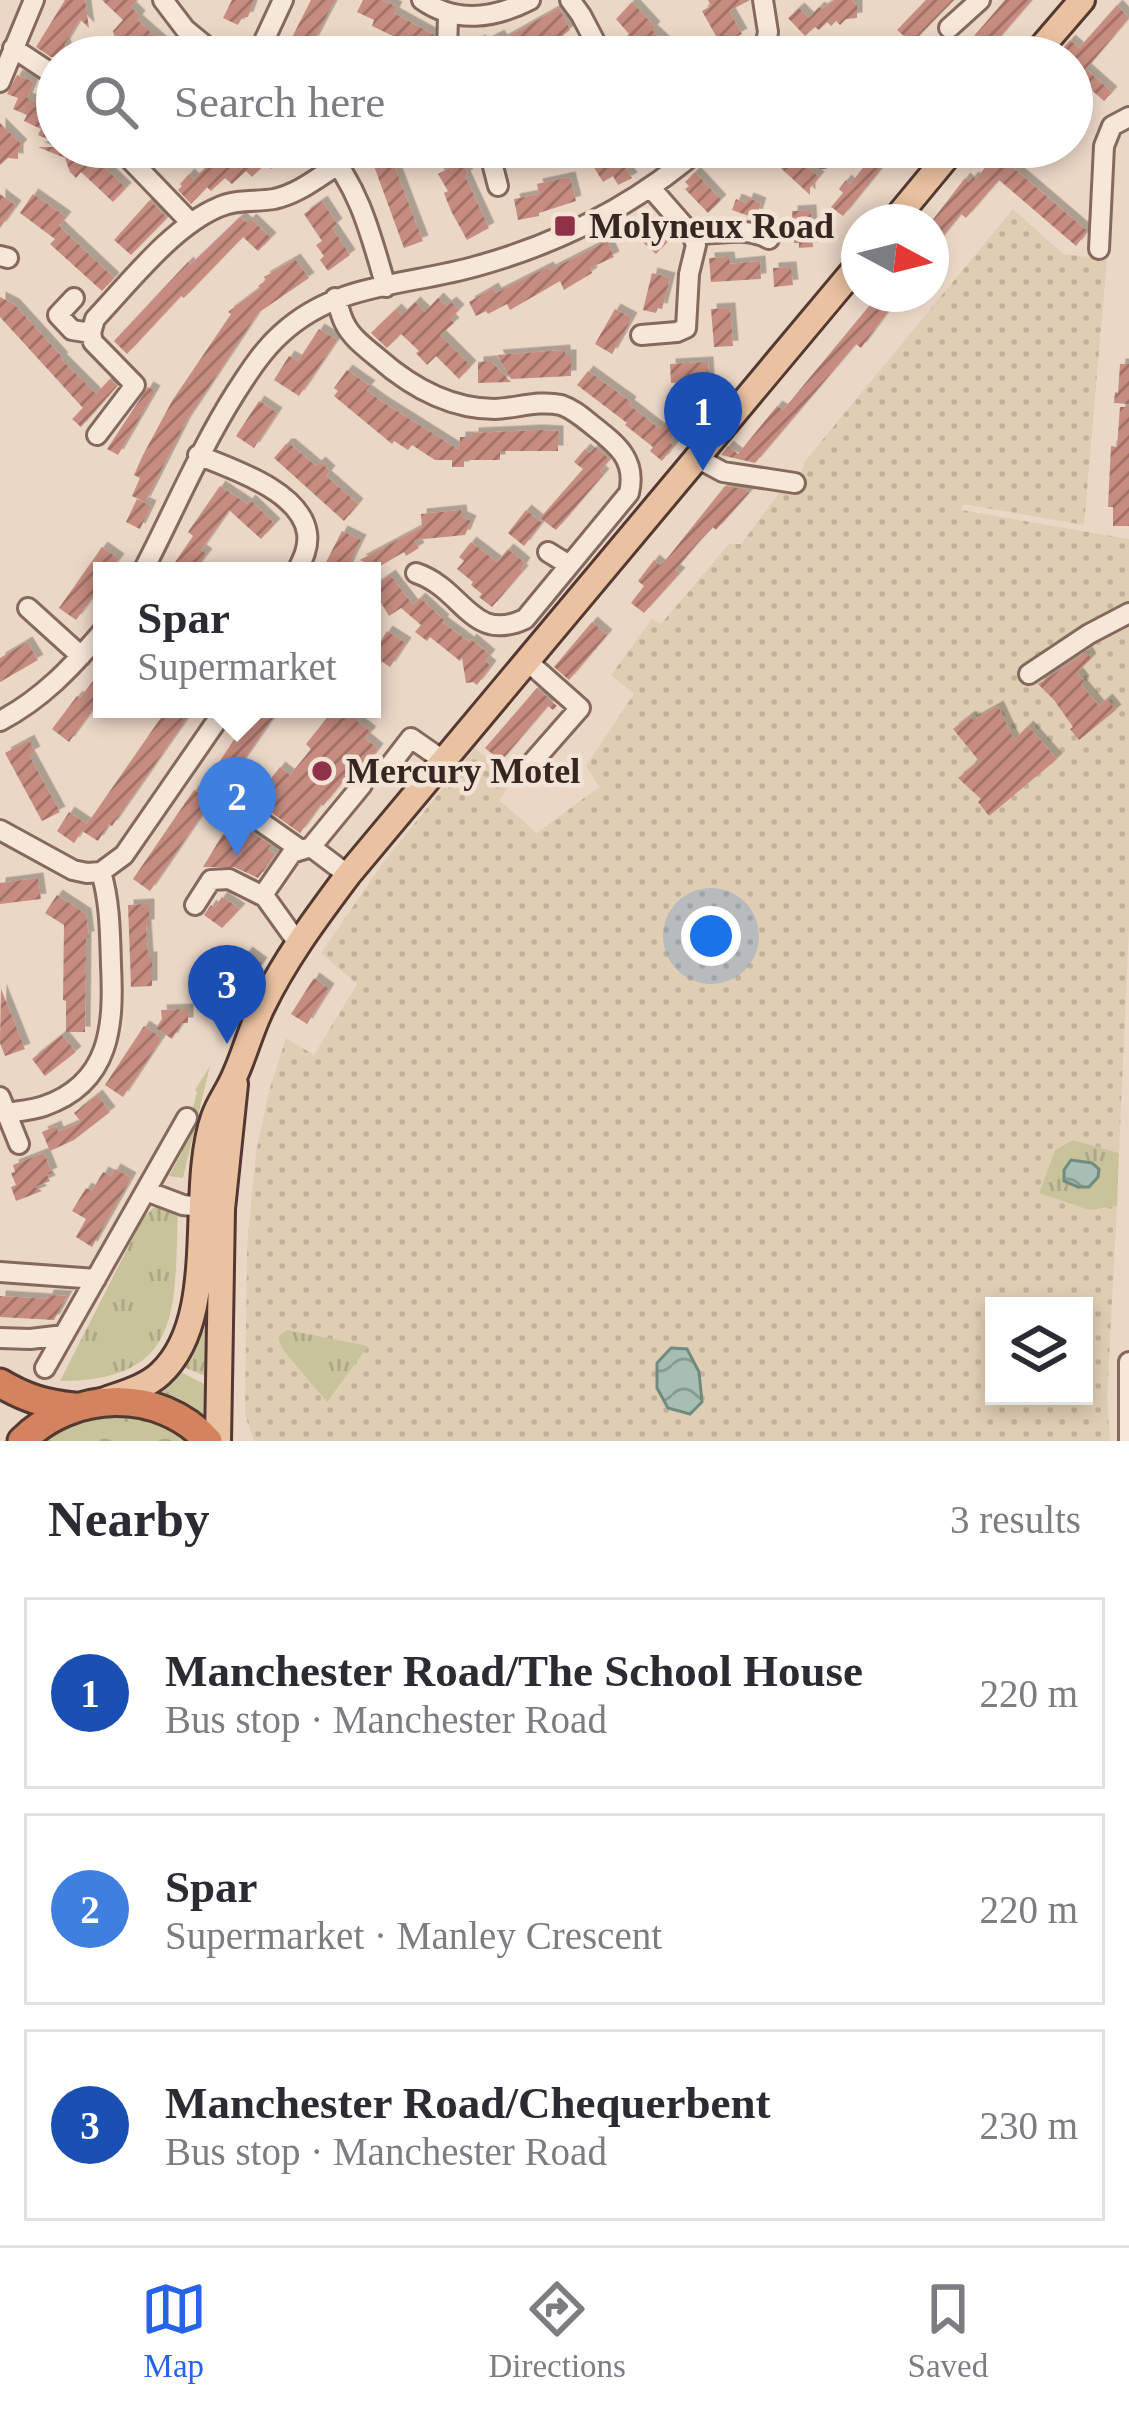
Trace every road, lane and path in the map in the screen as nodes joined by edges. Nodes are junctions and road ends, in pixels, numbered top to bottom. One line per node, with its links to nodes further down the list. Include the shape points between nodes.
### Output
1 (34, 0): 18 (street)
2 (164, 0): 12 (street)
3 (283, 0): 13 (street)
4 (422, 0): 10 (street)
5 (530, 0): 10 (street, via 496,14)
6 (570, 0): 15 (street)
7 (764, 0): 16 (street)
8 (980, 0): 11 (street)
9 (1082, 0): 17 (main road)
10 (448, 14): 14 (street)
11 (956, 26)
12 (194, 36)
13 (266, 36)
14 (447, 36)
15 (592, 36)
16 (767, 36)
17 (1051, 36)
18 (13, 48): 19 (street); 20 (street)
19 (36, 68)
20 (0, 82)
21 (1129, 117): 34 (street, via 1112,126 1097,177)
22 (138, 168): 31 (street)
23 (332, 168): 31 (street, via 287,195 220,206)
24 (341, 168): 36 (street)
25 (499, 168): 28 (street)
26 (675, 168): 29 (street)
27 (938, 168): 30 (main road)
28 (501, 172)
29 (650, 187): 32 (street); 36 (street, via 516,254)
30 (908, 204)
31 (191, 223): 39 (street, via 95,319)
32 (692, 236): 33 (street, via 748,231); 40 (street, via 686,328)
33 (769, 239)
34 (1099, 249)
35 (841, 286): 43 (main road)
36 (386, 287): 38 (street)
37 (74, 298): 39 (street, via 58,315 72,330)
38 (335, 298): 42 (street, via 261,356); 48 (street, via 357,339 417,388 485,408 563,406 624,451 629,493)
39 (91, 333): 41 (street, via 135,385)
40 (640, 335)
41 (98, 435)
42 (198, 455): 46 (street); 47 (street, via 280,494 308,536)
43 (697, 458): 44 (street, via 723,472); 54 (main road)
44 (795, 483)
45 (548, 552): 48 (street)
46 (147, 562)
47 (301, 562)
48 (569, 565): 49 (street, via 525,619 505,627 485,624 438,574)
49 (416, 573)
50 (28, 608): 53 (street)
51 (1129, 613): 55 (street)
52 (93, 642): 53 (street)
53 (81, 656): 57 (street)
54 (527, 661): 58 (main road); 60 (street, via 580,708)
55 (1029, 674)
56 (219, 718): 65 (street, via 124,855)
57 (0, 722)
58 (444, 760): 59 (street, via 411,738); 66 (main road)
59 (387, 769)
60 (522, 774)
61 (362, 785): 64 (street)
62 (244, 810): 64 (street)
63 (0, 830): 65 (street, via 73,870)
64 (306, 849): 66 (street); 67 (street, via 292,853)
65 (100, 872): 70 (street, via 113,1006 103,1055 57,1100)
66 (348, 875): 69 (main road)
67 (265, 897): 68 (street, via 229,878 211,880); 69 (street)
68 (196, 904)
69 (298, 944): 74 (main road, via 246,1041)
70 (4, 1105): 72 (street)
71 (188, 1118): 73 (street)
72 (19, 1144)
73 (146, 1191): 74 (street); 76 (street)
74 (211, 1208): 82 (main road, via 184,1342 157,1377); 85 (main road)
75 (0, 1272): 76 (street)
76 (96, 1279): 77 (street)
77 (64, 1335): 78 (street); 80 (street)
78 (0, 1338)
79 (1129, 1362): 86 (street)
80 (45, 1368)
81 (0, 1383): 82 (highway, via 42,1403)
82 (87, 1404): 83 (highway); 84 (highway, via 156,1407)
83 (22, 1441)
84 (208, 1441)
85 (218, 1441)
86 (1129, 1441)

